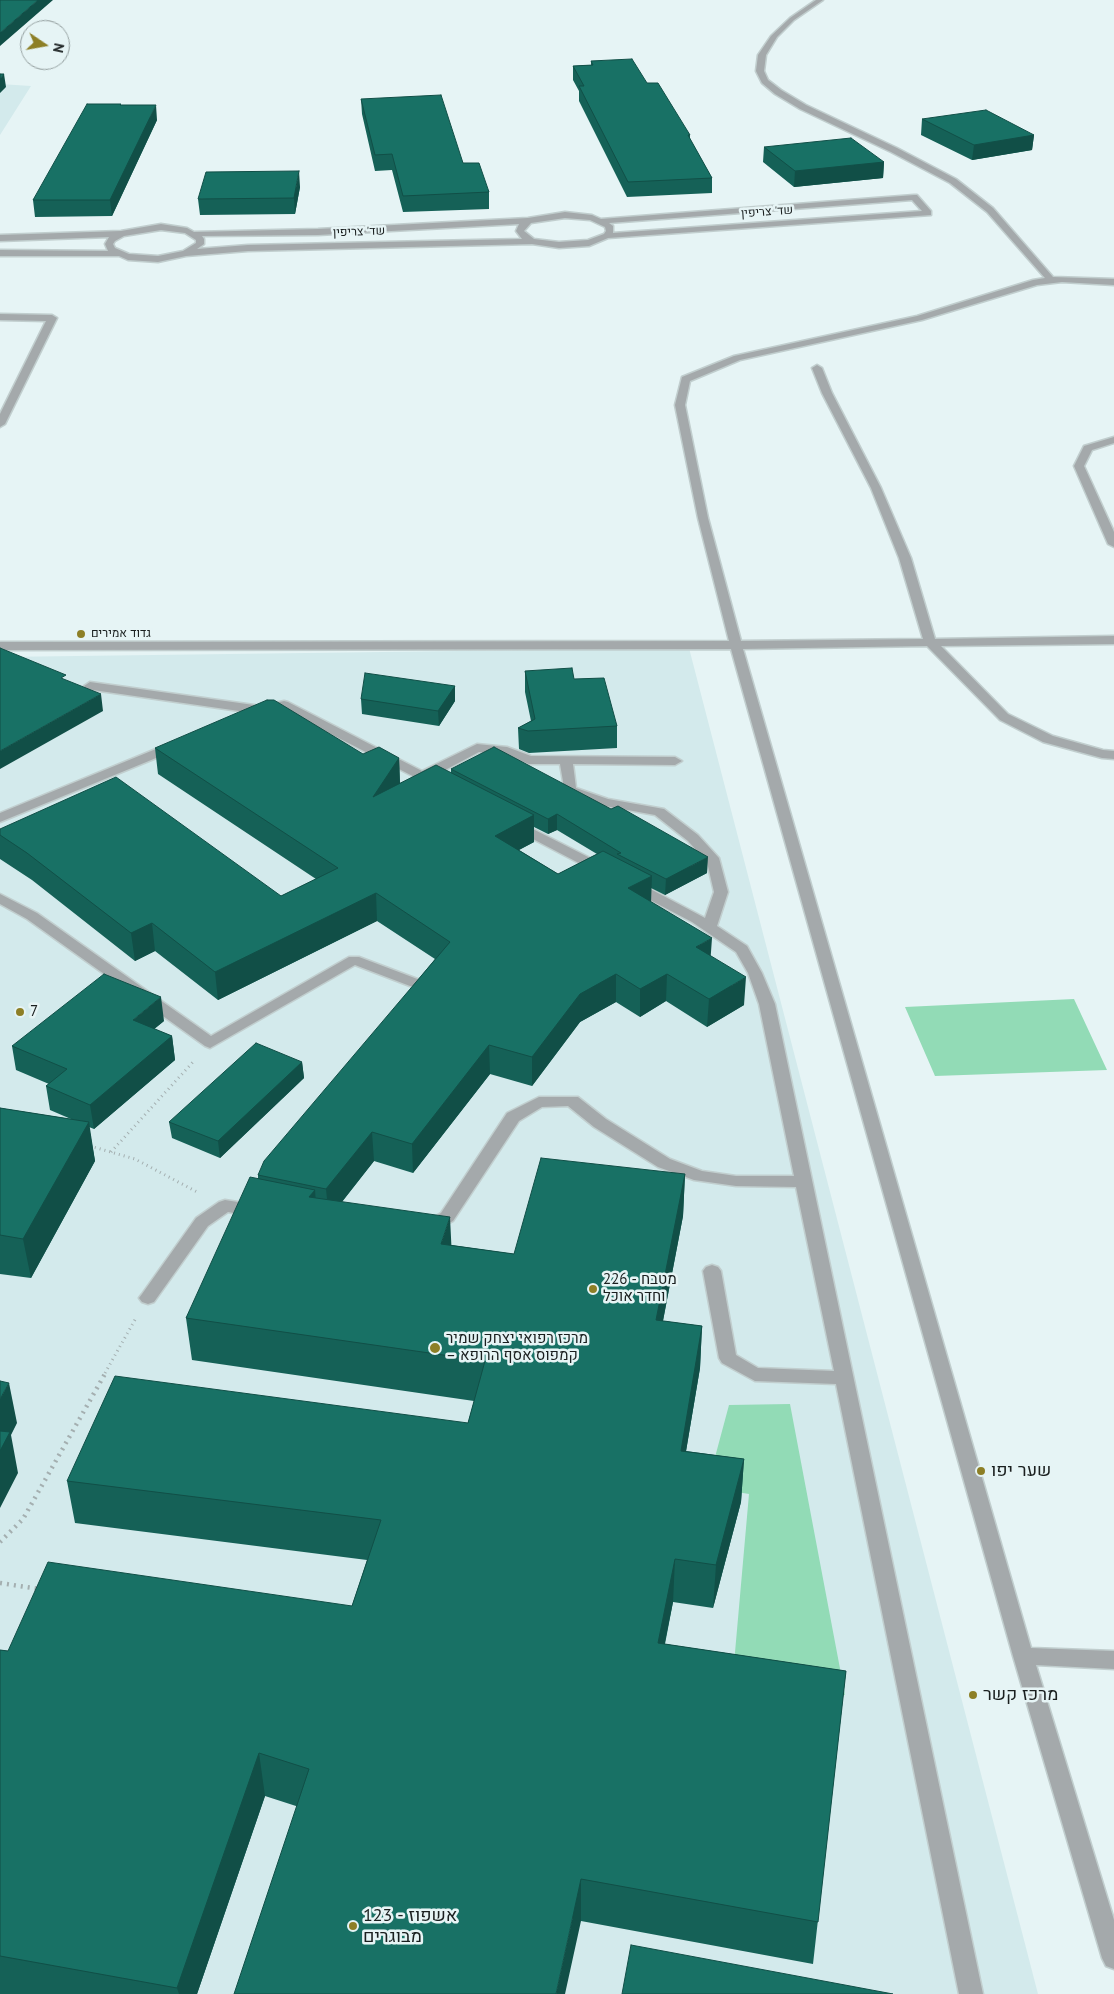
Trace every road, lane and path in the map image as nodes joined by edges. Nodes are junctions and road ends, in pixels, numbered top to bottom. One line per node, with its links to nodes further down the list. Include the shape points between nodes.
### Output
1 (820, 0): 12 (street, via 774,36 762,55 760,70 765,81 803,107 953,181 990,210)
2 (602, 221): 3 (street, שד' צריפין, via 566,215); 6 (street, via 610,231); 6 (street, שד' צריפין, via 914,197 928,213)
3 (528, 222): 5 (street, שד' צריפין); 8 (street, via 520,231)
4 (120, 234): 5 (street, שד' צריפין, via 161,227); 7 (street); 11 (street, via 109,244 110,250)
5 (196, 234): 10 (street, via 200,244)
6 (607, 236): 8 (street, שד' צריפין, via 575,245)
7 (0, 238)
8 (532, 241): 10 (street, שד' צריפין, via 248,248)
9 (0, 253): 11 (street)
10 (186, 253): 11 (street, שד' צריפין, via 158,259)
11 (117, 254)
12 (1051, 280): 13 (street); 21 (street, via 919,318 738,358 685,379 680,405 703,518)
13 (1114, 282)
14 (0, 317): 16 (street, via 52,318)
15 (817, 368): 20 (street, via 876,488 904,558)
16 (0, 424)
17 (1114, 440): 18 (street, via 1088,448 1079,466)
18 (1114, 544)
19 (1114, 640): 20 (street)
20 (930, 642): 21 (street); 27 (street, via 1004,717 1048,739)
21 (736, 645): 22 (street); 50 (street)
22 (0, 646)
23 (90, 686): 24 (street)
24 (260, 710): 25 (street); 30 (street, via 284,705)
25 (233, 721)
26 (188, 740): 32 (street)
27 (1114, 755)
28 (566, 760): 29 (street); 30 (street, via 529,760 507,751 477,748); 35 (street, via 570,790 605,802 659,812 693,838 714,861 721,892)
29 (676, 761)
30 (422, 776): 31 (street)
31 (448, 790)
32 (0, 818)
33 (502, 818): 35 (street)
34 (0, 898): 37 (street, via 32,916)
35 (709, 927): 40 (street, via 742,949 767,1004)
36 (415, 983): 37 (street, via 354,960)
37 (210, 1043): 39 (path)
38 (86, 1144): 39 (path)
39 (111, 1152): 41 (path, via 135,1159)
40 (804, 1182): 43 (street, via 736,1181 700,1176 664,1163 600,1123 572,1101 539,1102 513,1117 447,1217); 46 (street)
41 (225, 1206): 42 (street); 45 (street, via 202,1222)
42 (272, 1214)
43 (418, 1234)
44 (712, 1271): 46 (street, via 728,1358 755,1374)
45 (148, 1298): 47 (path, via 22,1519)
46 (844, 1378): 53 (street)
47 (0, 1542)
48 (0, 1583): 49 (path)
49 (48, 1590)
50 (1023, 1656): 51 (street); 52 (street)
51 (1114, 1660)
52 (1114, 1958)
53 (971, 1994)

